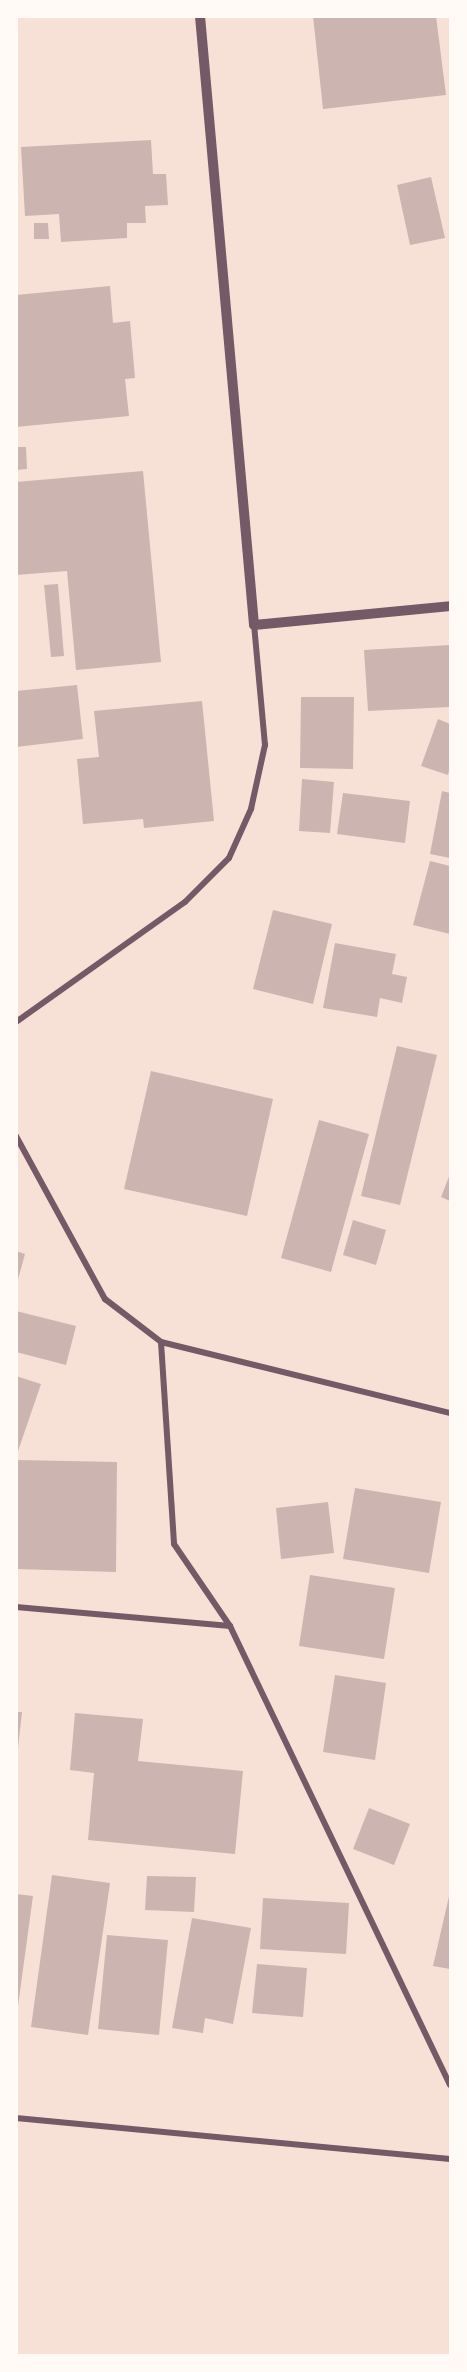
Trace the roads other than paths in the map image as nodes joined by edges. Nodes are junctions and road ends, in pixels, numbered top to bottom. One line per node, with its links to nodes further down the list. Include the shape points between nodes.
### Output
1 (201, 16): 3 (street)
2 (450, 606): 3 (street)
3 (254, 624): 4 (street, via 265,746 251,809 230,858 185,902)
4 (16, 1022)
5 (16, 1136): 6 (street, via 105,1299)
6 (161, 1342): 7 (street); 9 (street, via 174,1544)
7 (450, 1413)
8 (16, 1607): 9 (street)
9 (230, 1626): 10 (street)
10 (450, 2085)
11 (16, 2118): 12 (street)
12 (450, 2159)

